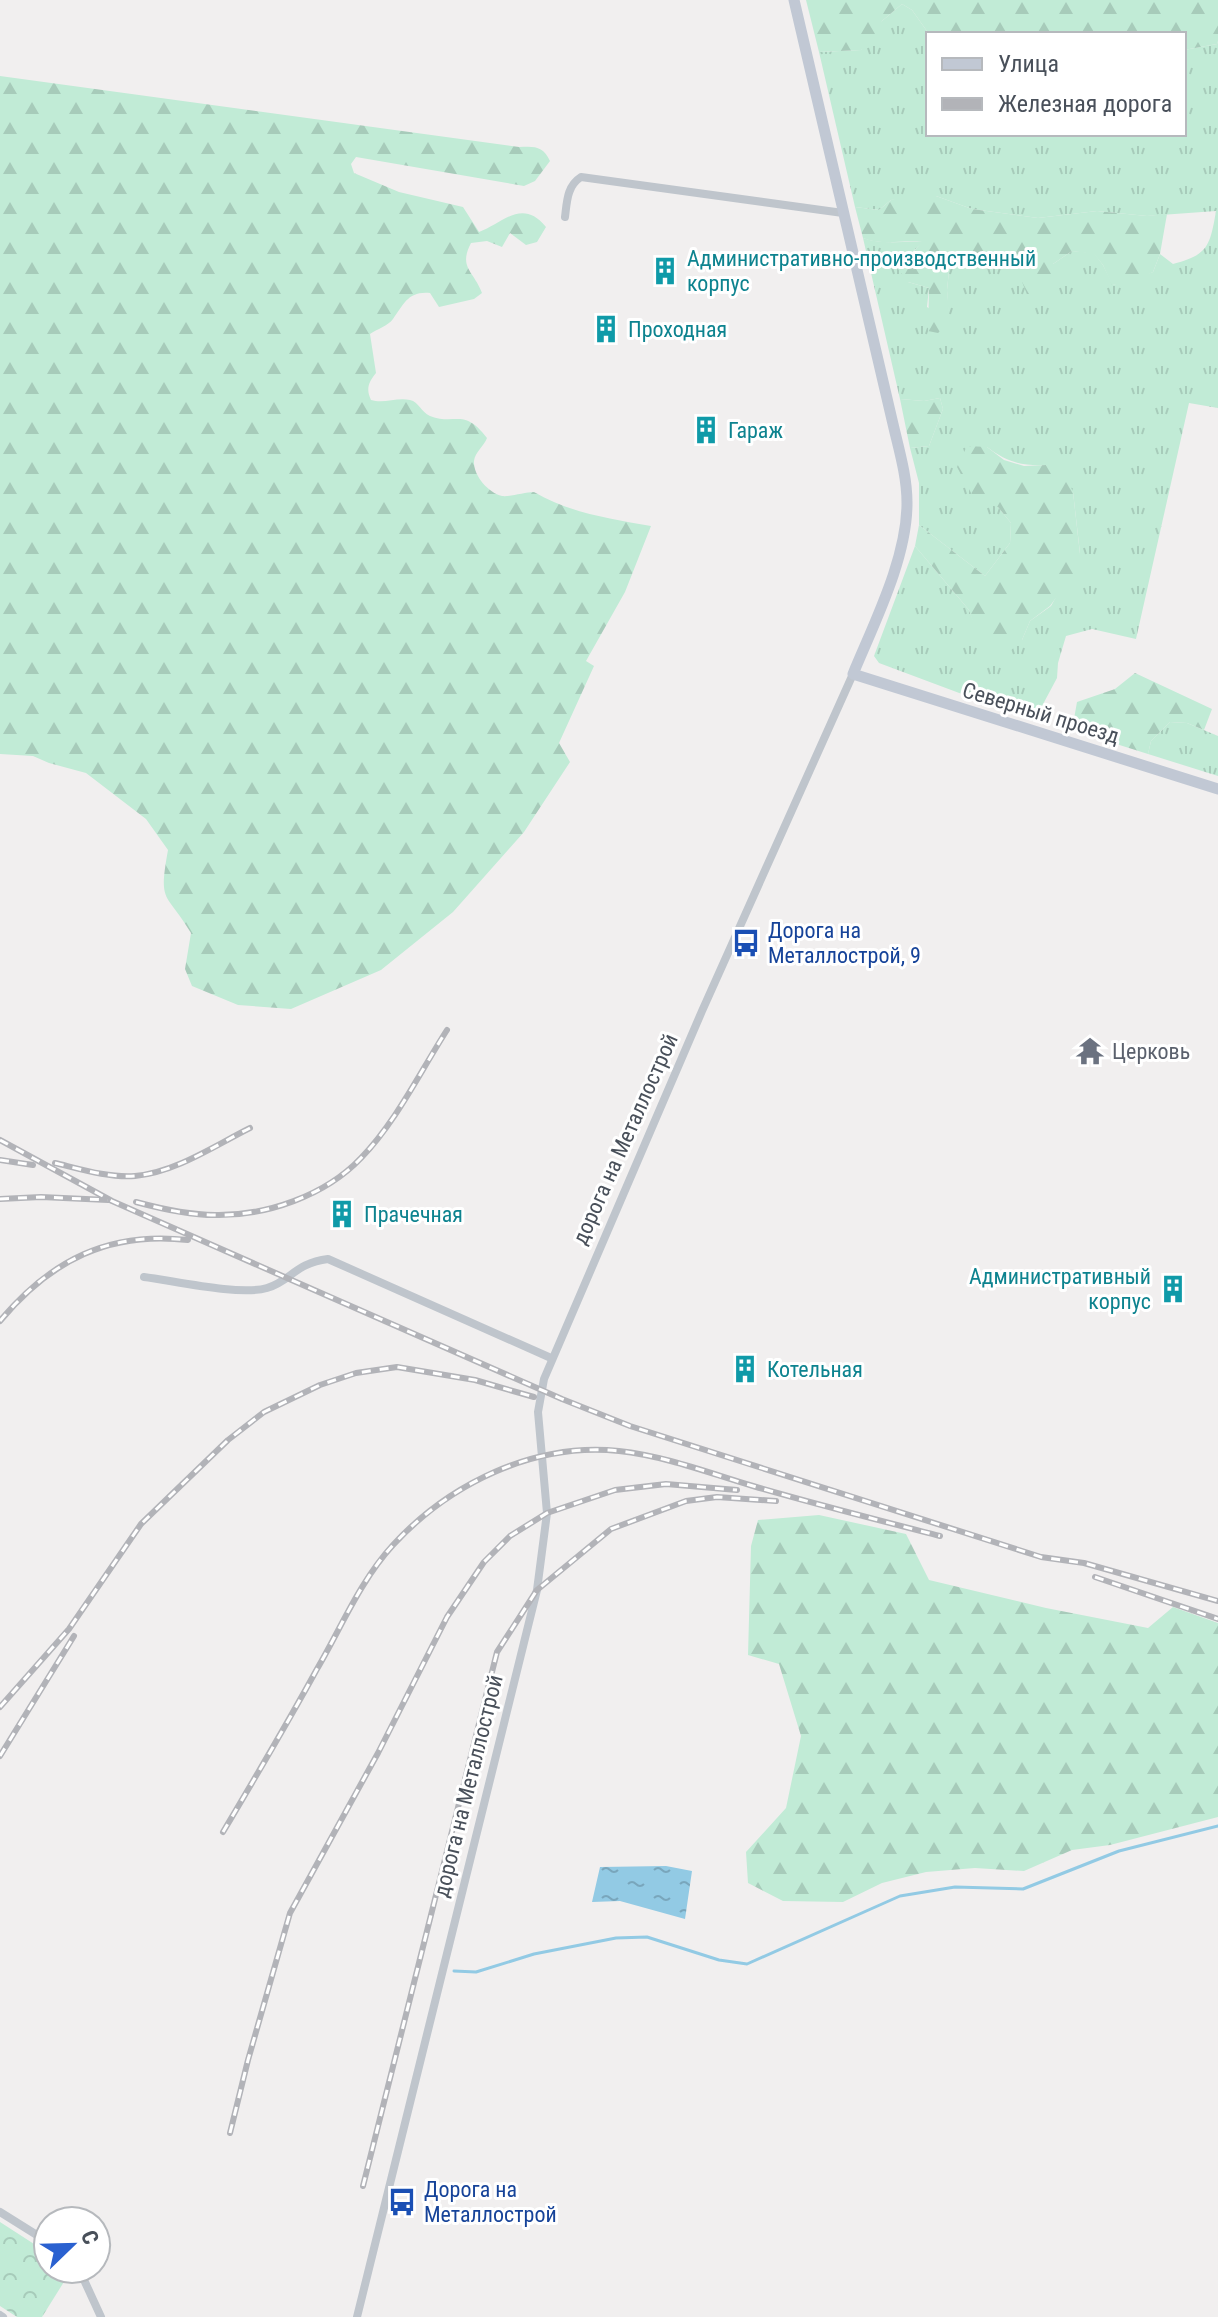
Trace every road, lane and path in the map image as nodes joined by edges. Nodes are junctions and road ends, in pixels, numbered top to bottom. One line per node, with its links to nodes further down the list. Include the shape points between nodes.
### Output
1 (794, 0): 2 (street, дорога на Металлострой)
2 (843, 213): 3 (street, via 581,177 568,193); 4 (street, дорога на Металлострой, via 907,504 893,572)
3 (565, 217)
4 (853, 674): 5 (street, Северный проезд); 7 (street, дорога на Металлострой)
5 (1218, 789)
6 (144, 1277): 7 (street, via 252,1291 270,1287 310,1261 328,1259)
7 (551, 1358): 12 (street, дорога на Металлострой, via 538,1412 547,1513 537,1590)
8 (0, 2212): 9 (street)
9 (32, 2232)
10 (86, 2285): 11 (street)
11 (101, 2317)
12 (357, 2317)

